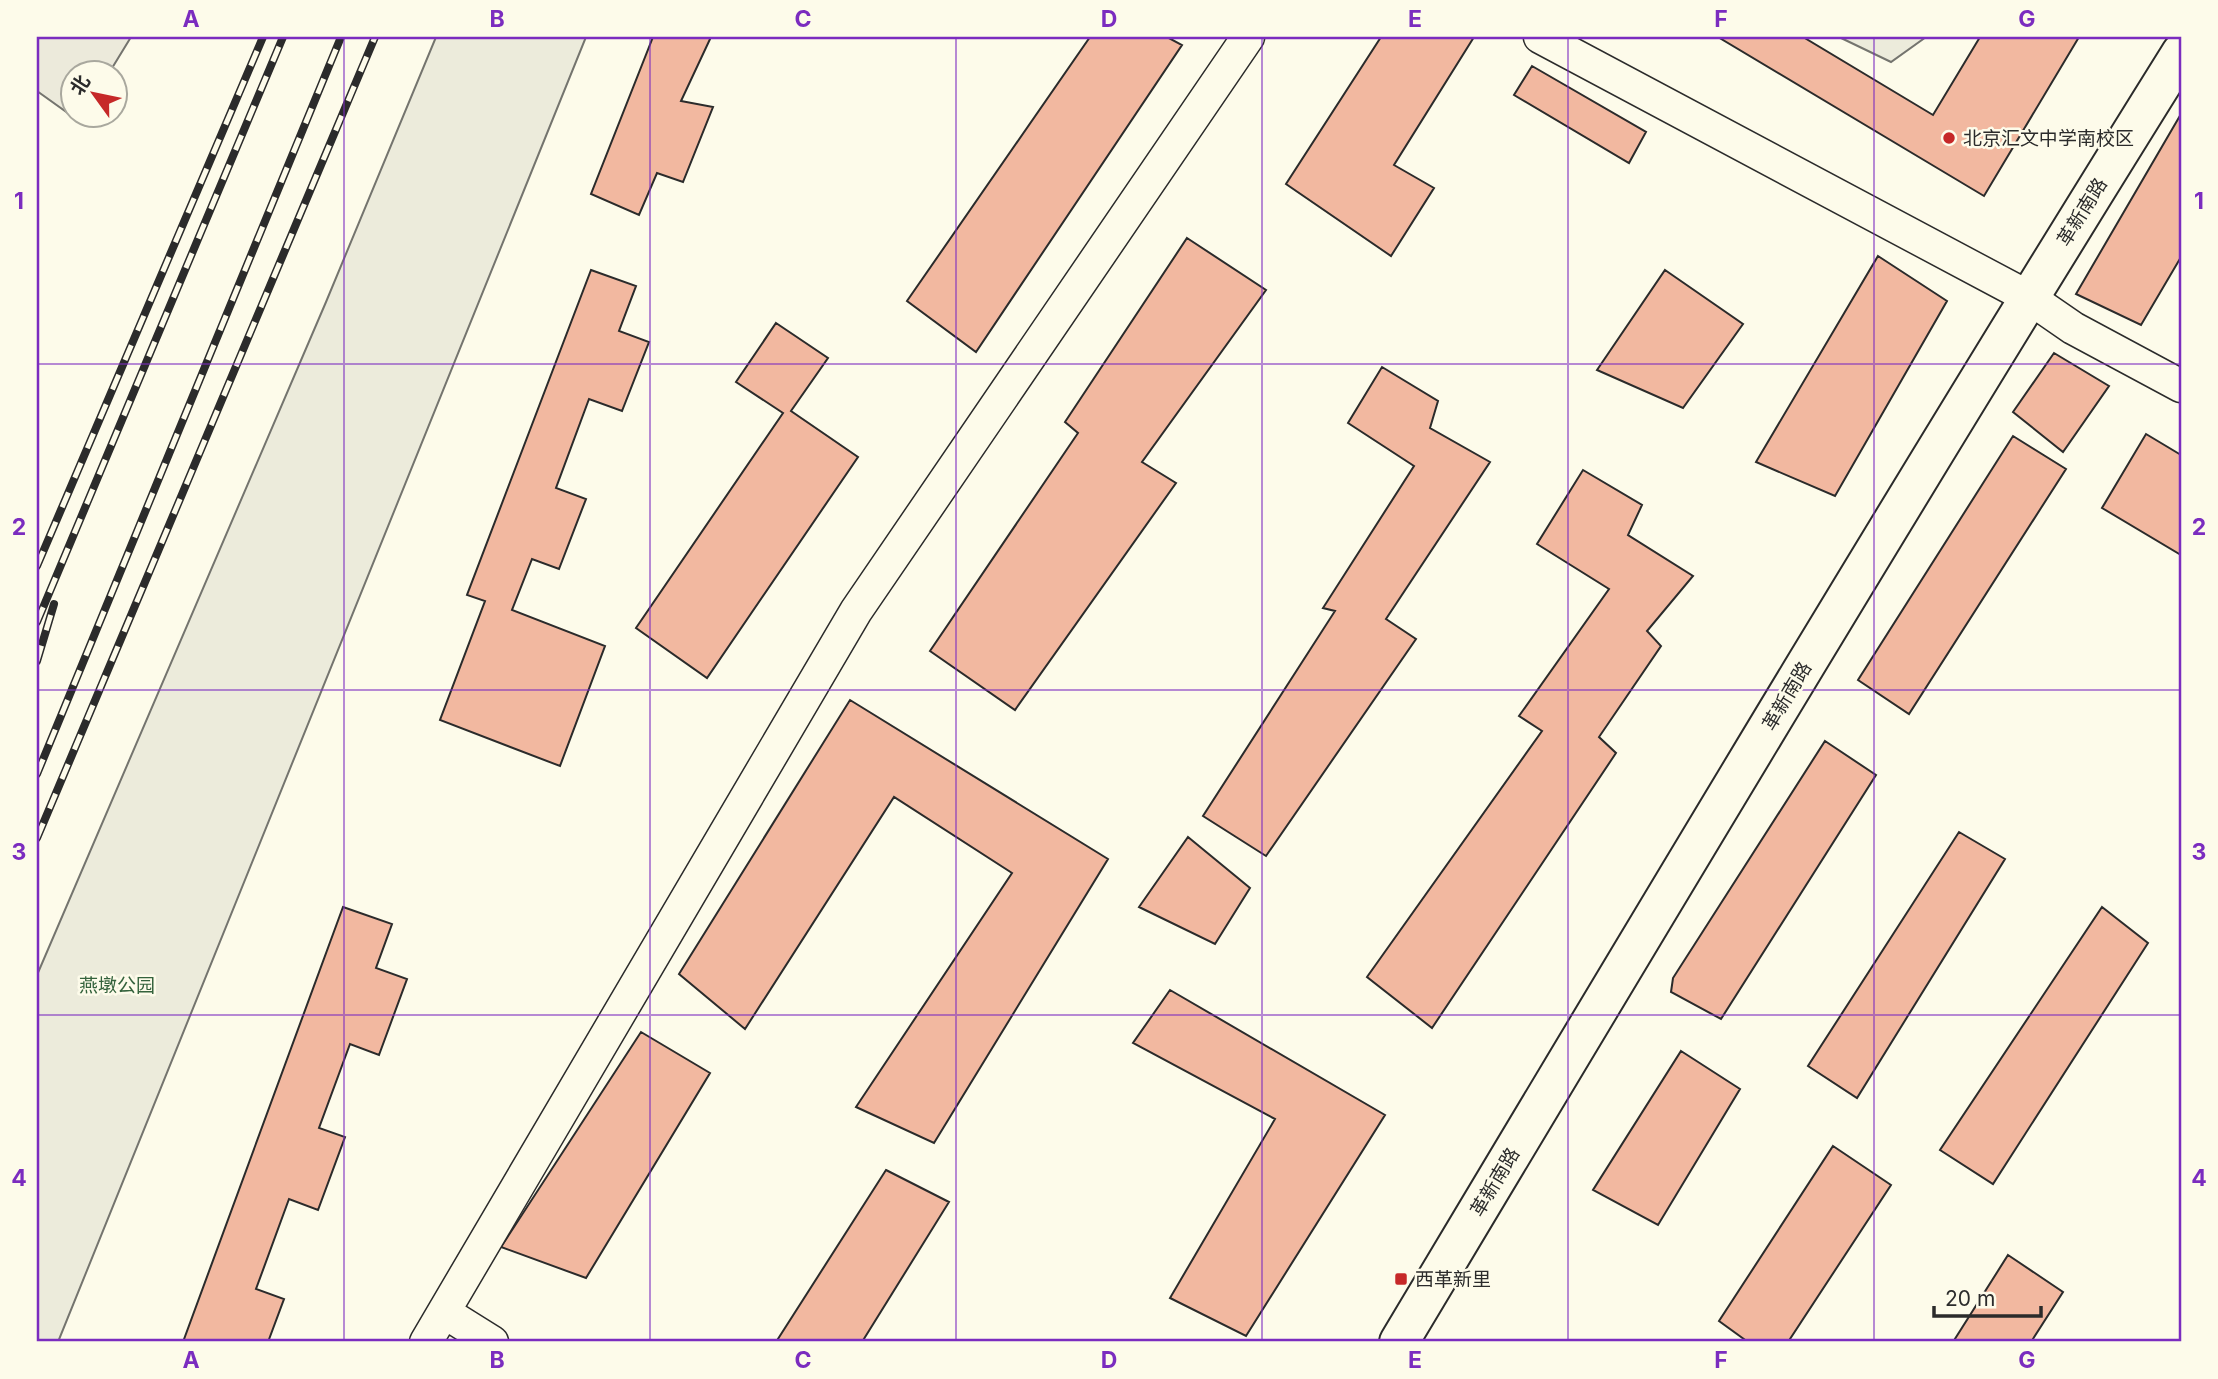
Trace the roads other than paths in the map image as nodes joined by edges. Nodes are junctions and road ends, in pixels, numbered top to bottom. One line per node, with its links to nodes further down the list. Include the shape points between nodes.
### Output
1 (1248, 37): 6 (street, via 856,611)
2 (1540, 37): 4 (street)
3 (2181, 53): 4 (street, 革新南路)
4 (2028, 297): 5 (street, via 2073,328); 9 (street, 革新南路)
5 (2181, 386)
6 (444, 1312): 7 (street); 8 (street)
7 (426, 1342)
8 (492, 1342)
9 (1399, 1342)

